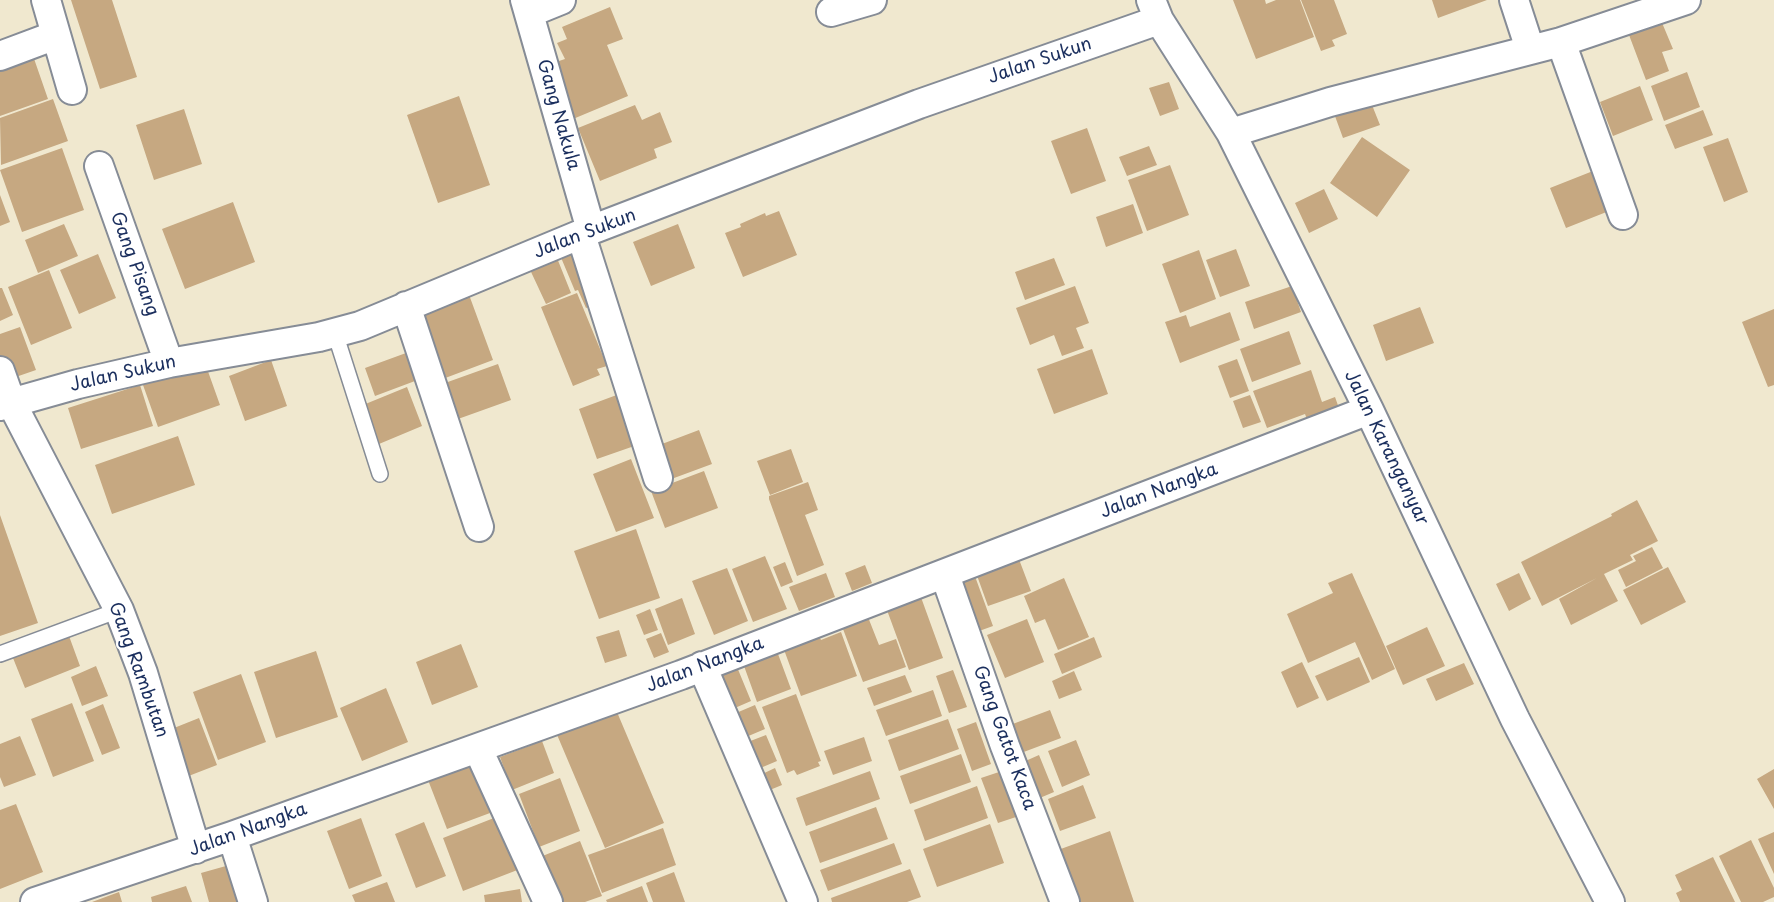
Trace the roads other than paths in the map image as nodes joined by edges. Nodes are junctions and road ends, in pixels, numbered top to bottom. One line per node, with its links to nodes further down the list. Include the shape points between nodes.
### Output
1 (46, 0): 9 (street)
2 (561, 0): 6 (street)
3 (872, 0): 8 (street)
4 (1514, 0): 11 (street)
5 (1681, 1): 10 (street)
6 (527, 7): 17 (street, Gang Nakula)
7 (1155, 10): 14 (street, Jalan Karanganyar); 17 (street, Jalan Sukun)
8 (831, 12)
9 (56, 35): 12 (street); 13 (street)
10 (1561, 42): 11 (street); 16 (street)
11 (1530, 50): 14 (street, via 1330,102)
12 (0, 56)
13 (72, 90)
14 (1231, 133): 23 (street, Jalan Karanganyar)
15 (99, 166): 20 (street, Gang Pisang)
16 (1623, 214)
17 (586, 232): 18 (street, Jalan Sukun); 25 (street, Gang Nakula)
18 (406, 306): 19 (street, Jalan Sukun); 26 (street)
19 (335, 333): 20 (street, Jalan Sukun); 24 (lane)
20 (169, 363): 22 (street, Jalan Sukun)
21 (0, 371): 22 (street, Gang Rambutan)
22 (6, 404): 28 (street, Gang Rambutan)
23 (1369, 410): 27 (street, Jalan Nangka); 39 (street, Jalan Karanganyar, via 1515,719)
24 (380, 474)
25 (658, 478)
26 (479, 527)
27 (945, 574): 30 (street, Jalan Nangka); 38 (street, Gang Gatot Kaca)
28 (119, 610): 29 (lane); 33 (street, Gang Rambutan, via 143,673)
29 (0, 654)
30 (702, 666): 31 (street, Jalan Nangka); 37 (street)
31 (478, 749): 32 (street, Jalan Nangka); 36 (street)
32 (232, 836): 33 (street, Jalan Nangka); 35 (street)
33 (196, 849): 34 (street, Jalan Nangka)
34 (40, 901)
35 (253, 902)
36 (548, 902)
37 (803, 902)
38 (1065, 902)
39 (1610, 902)

